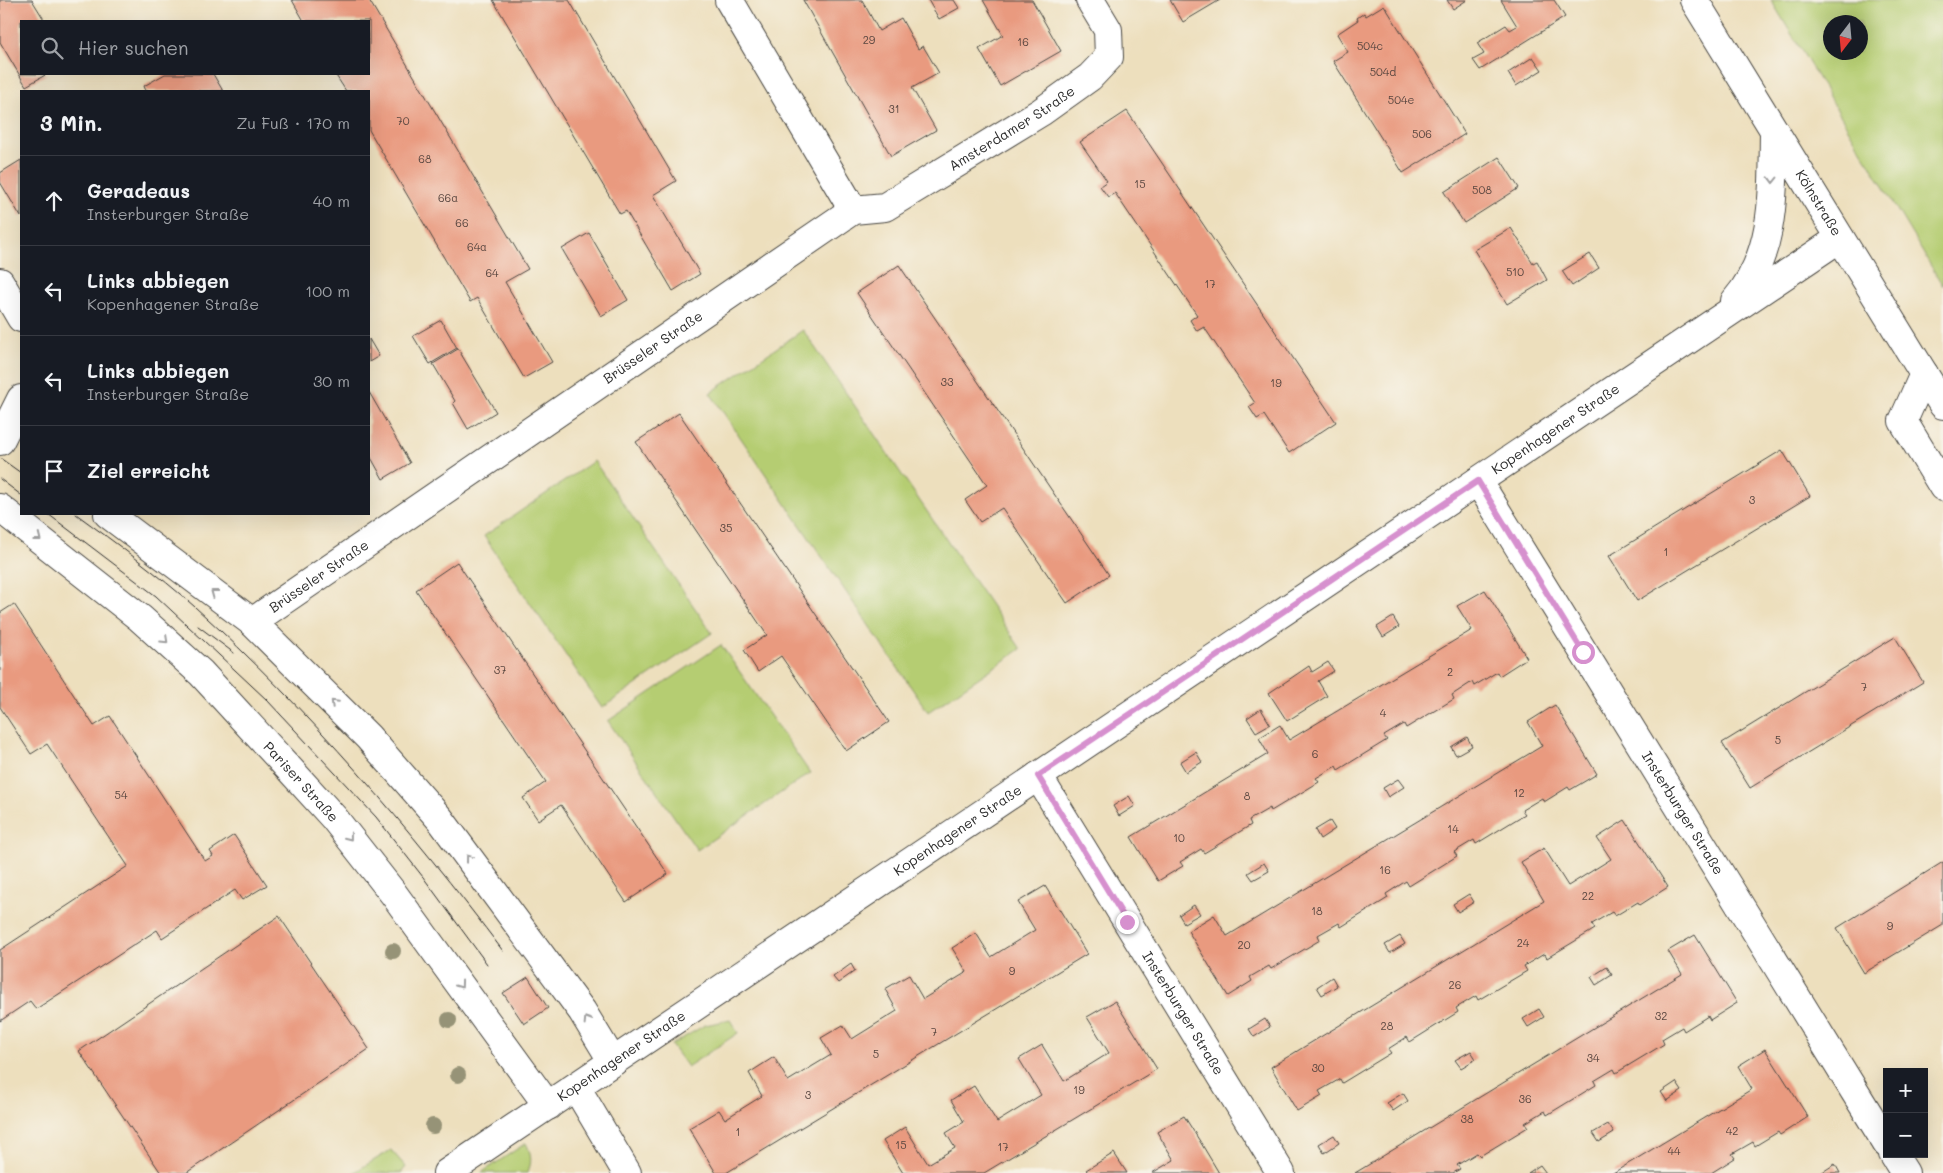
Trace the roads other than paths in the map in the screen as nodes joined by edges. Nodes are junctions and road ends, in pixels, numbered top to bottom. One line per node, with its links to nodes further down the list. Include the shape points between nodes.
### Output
1 (729, 0): 5 (street)
2 (1090, 0): 5 (street, Amsterdamer Straße, via 1108,30 1109,57 1090,77 1041,112 885,207)
3 (1694, 0): 4 (street, Kölnstraße)
4 (1774, 132): 6 (street, Kölnstraße); 9 (street, Kopenhagener Straße, one-way to 9, via 1773,194 1760,262 1749,285)
5 (853, 210): 18 (street, Brüsseler Straße)
6 (1840, 238): 9 (street, Kopenhagener Straße); 10 (street, Kölnstraße)
7 (0, 282): 8 (street)
8 (20, 316)
9 (1718, 320): 14 (street, Kopenhagener Straße)
10 (1924, 374): 12 (street, Kölnstraße); 15 (street, via 1904,421)
11 (20, 402): 13 (street)
12 (1943, 405)
13 (6, 442)
14 (1478, 481): 19 (street, Kopenhagener Straße); 23 (street, Insterburger Straße)
15 (1943, 487)
16 (0, 508): 22 (street, Pariser Straße, one-way to 22, via 140,618 201,673 294,774 334,818 393,893)
17 (109, 515): 18 (street, one-way to 17)
18 (252, 622): 20 (street, one-way to 18, via 582,1011 440,820 368,737)
19 (1038, 776): 20 (street, Kopenhagener Straße); 27 (street, Insterburger Straße)
20 (613, 1062): 21 (street, Kopenhagener Straße)
21 (576, 1087): 22 (street, Kopenhagener Straße); 26 (street)
22 (548, 1106): 25 (street, Kopenhagener Straße)
23 (1883, 1138)
24 (1896, 1158): 28 (street)
25 (447, 1173)
26 (627, 1173)
27 (1281, 1173)
28 (1905, 1173)

